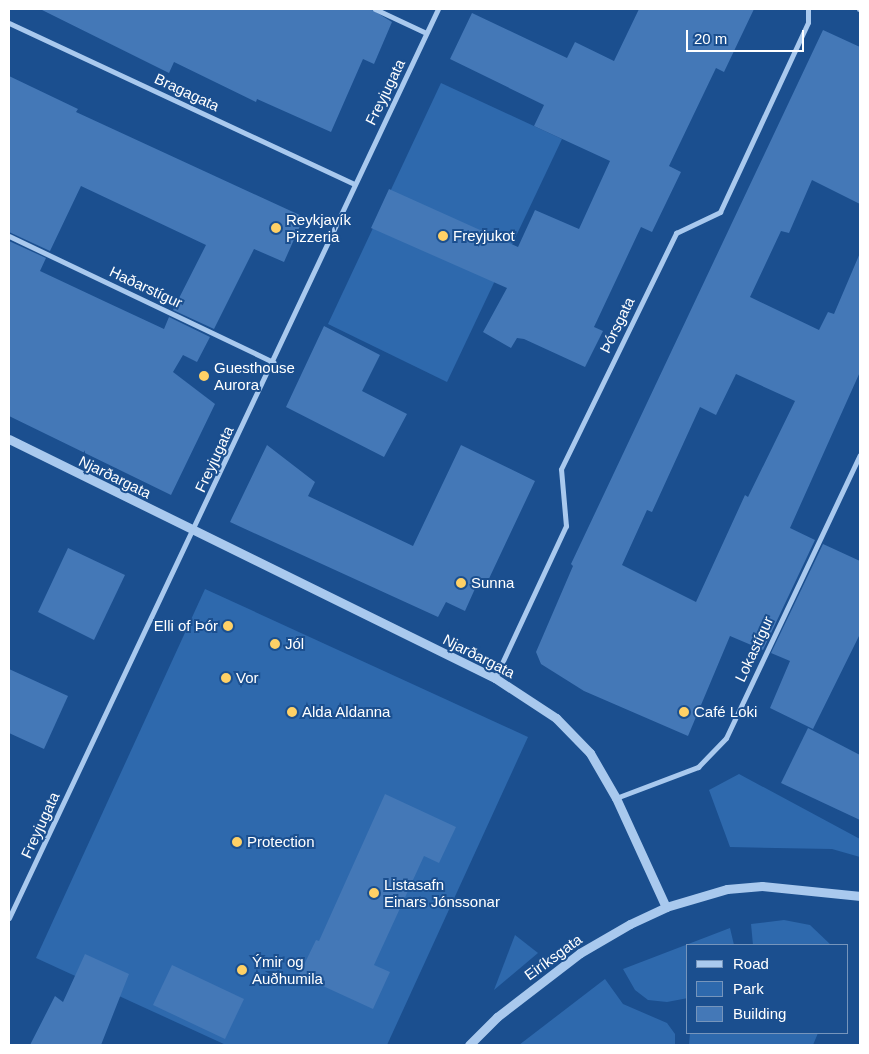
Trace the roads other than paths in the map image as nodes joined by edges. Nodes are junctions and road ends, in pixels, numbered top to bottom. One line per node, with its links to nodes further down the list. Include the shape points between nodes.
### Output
1 (375, 9): 5 (street)
2 (438, 9): 5 (street, Freyjugata)
3 (808, 9): 12 (street, Þórsgata, via 808,22 720,212 676,233 561,469 566,526)
4 (9, 23): 6 (street, Bragagata)
5 (426, 33): 6 (street, Freyjugata)
6 (354, 184): 8 (street, Freyjugata)
7 (9, 236): 8 (street, Haðarstígur)
8 (273, 362): 11 (street, Freyjugata)
9 (9, 439): 11 (street, Njarðargata)
10 (860, 455): 13 (street, Lokastígur, via 726,738 698,768)
11 (194, 532): 12 (street, Njarðargata); 16 (street, Freyjugata)
12 (496, 678): 13 (street, Njarðargata, via 556,718 590,753)
13 (616, 798): 15 (street, Njarðargata)
14 (860, 896): 15 (street, via 762,886 727,889)
15 (666, 908): 17 (street, Eiríksgata, via 622,928 580,953 497,1017)
16 (9, 918)
17 (469, 1045)

